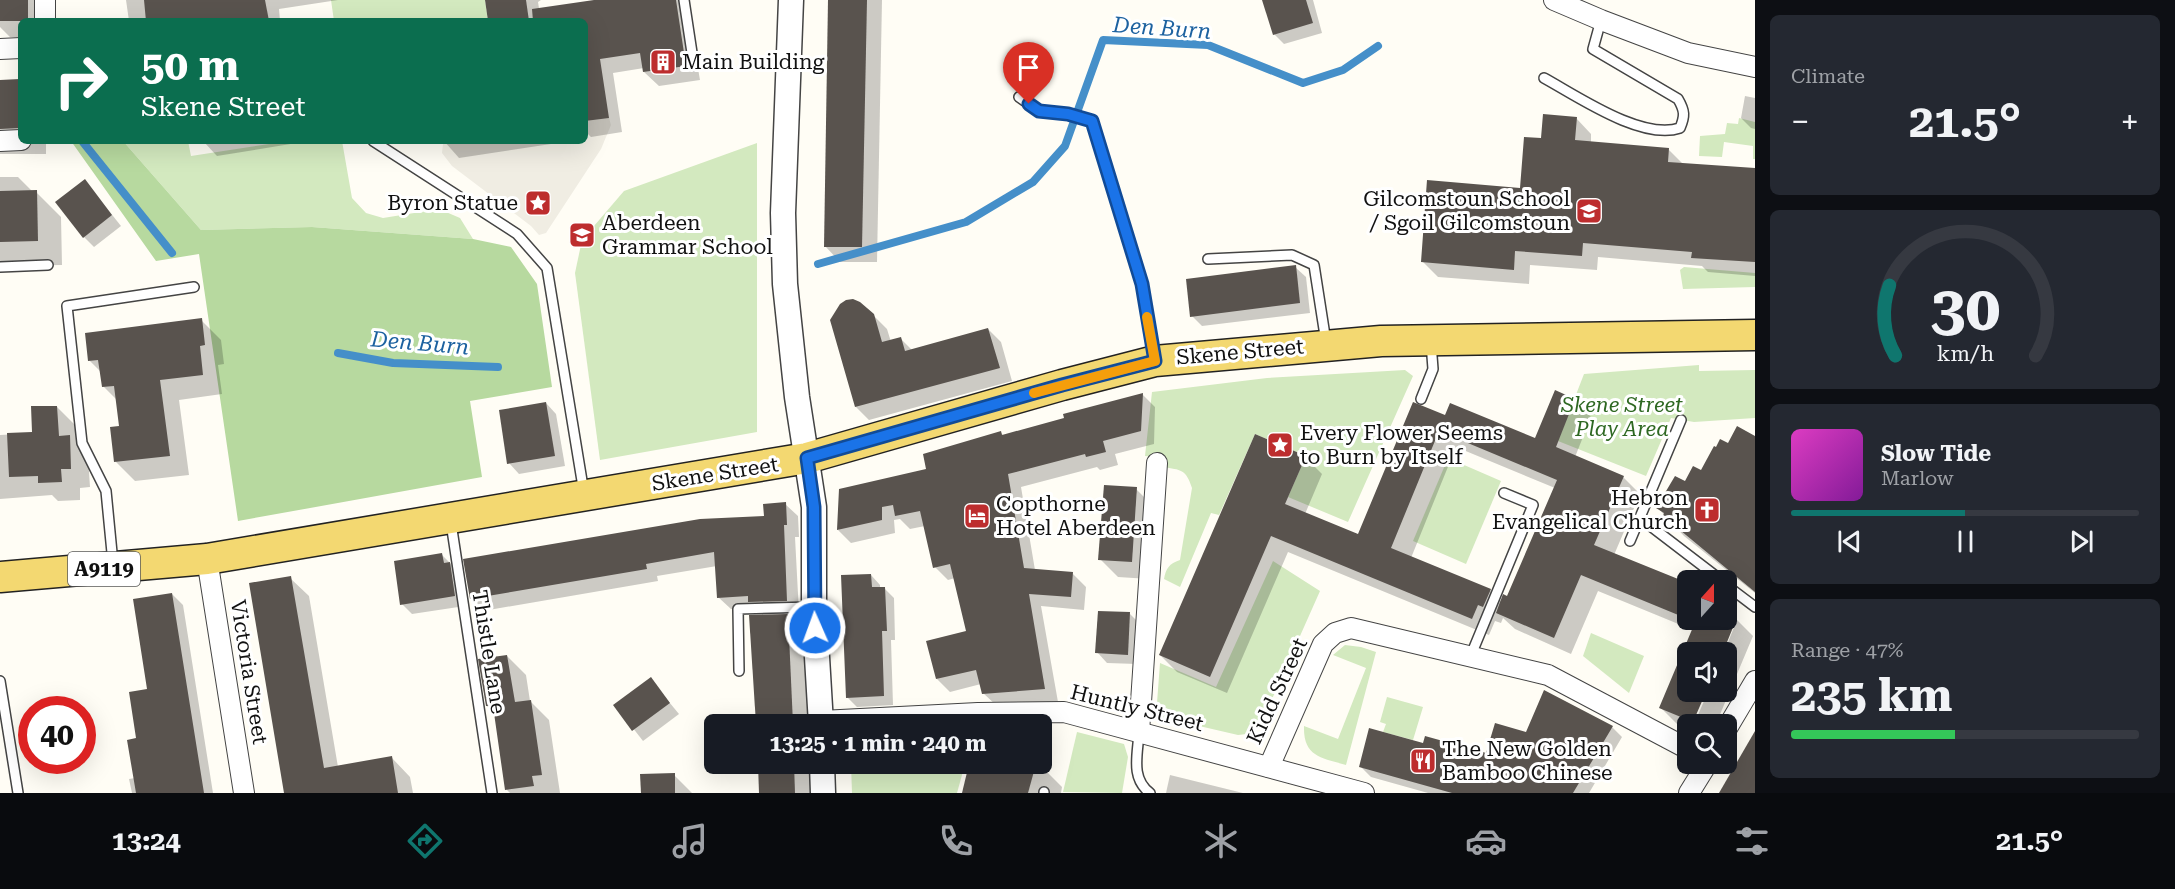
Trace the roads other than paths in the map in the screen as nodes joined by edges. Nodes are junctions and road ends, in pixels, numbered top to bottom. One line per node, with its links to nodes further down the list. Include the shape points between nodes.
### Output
1 (45, 0): 5 (street)
2 (684, 0): 9 (lane)
3 (791, 0): 26 (street, via 783,213 785,284)
4 (1554, 0): 6 (street)
5 (45, 18)
6 (1600, 20): 10 (street, via 1688,53); 11 (lane, via 1593,49 1678,99 1684,110 1680,128 1650,129 1623,121)
7 (0, 48): 8 (street)
8 (18, 48)
9 (694, 66)
10 (1755, 67)
11 (1544, 78)
12 (1019, 97): 23 (lane, via 1039,111 1092,121 1142,284)
13 (18, 140): 14 (street)
14 (0, 141)
15 (378, 144): 29 (lane, via 518,234 547,268)
16 (1208, 260): 22 (lane, via 1292,255 1314,265)
17 (48, 265): 18 (lane)
18 (0, 267)
19 (194, 287): 34 (lane, via 67,306 82,443 106,491)
20 (1755, 335): 21 (main road, Skene Street / A9119)
21 (1431, 340): 22 (main road, Skene Street / A9119); 24 (lane, via 1433,369)
22 (1326, 344): 23 (main road, Skene Street / A9119)
23 (1155, 361): 26 (main road, Skene Street / A9119)
24 (1421, 399)
25 (1681, 420): 31 (lane)
26 (807, 458): 29 (main road, Skene Street / A9119); 38 (street, via 814,507)
27 (1157, 463): 47 (street)
28 (1504, 493): 40 (lane, via 1533,505)
29 (584, 495): 30 (main road, Skene Street / A9119)
30 (450, 517): 33 (main road, Skene Street / A9119); 55 (lane, Thistle Lane)
31 (1640, 518): 32 (lane); 35 (lane)
32 (1630, 541)
33 (207, 559): 34 (main road, A9119); 54 (street, Victoria Street)
34 (114, 568): 36 (main road, A9119)
35 (1708, 570)
36 (0, 577)
37 (1737, 593): 39 (lane)
38 (814, 607): 41 (lane, via 738,609); 44 (street)
39 (1755, 607)
40 (1471, 656): 48 (street, Kidd Street, via 1548,675); 49 (street, Kidd Street, via 1351,628 1335,633 1323,644)
41 (739, 671)
42 (0, 681): 53 (lane)
43 (1755, 681): 46 (street)
44 (820, 714)
45 (962, 714): 47 (street, Huntly Street, via 1064,712)
46 (1735, 714)
47 (1139, 732): 49 (street, Huntly Street); 57 (lane, via 1136,774)
48 (1677, 743)
49 (1269, 767): 52 (street, Huntly Street)
50 (822, 774): 56 (street)
51 (1701, 774): 59 (street)
52 (1331, 788): 58 (street, Huntly Street)
53 (18, 793)
54 (244, 793)
55 (492, 793)
56 (823, 793)
57 (1150, 793)
58 (1364, 793)
59 (1689, 793)

